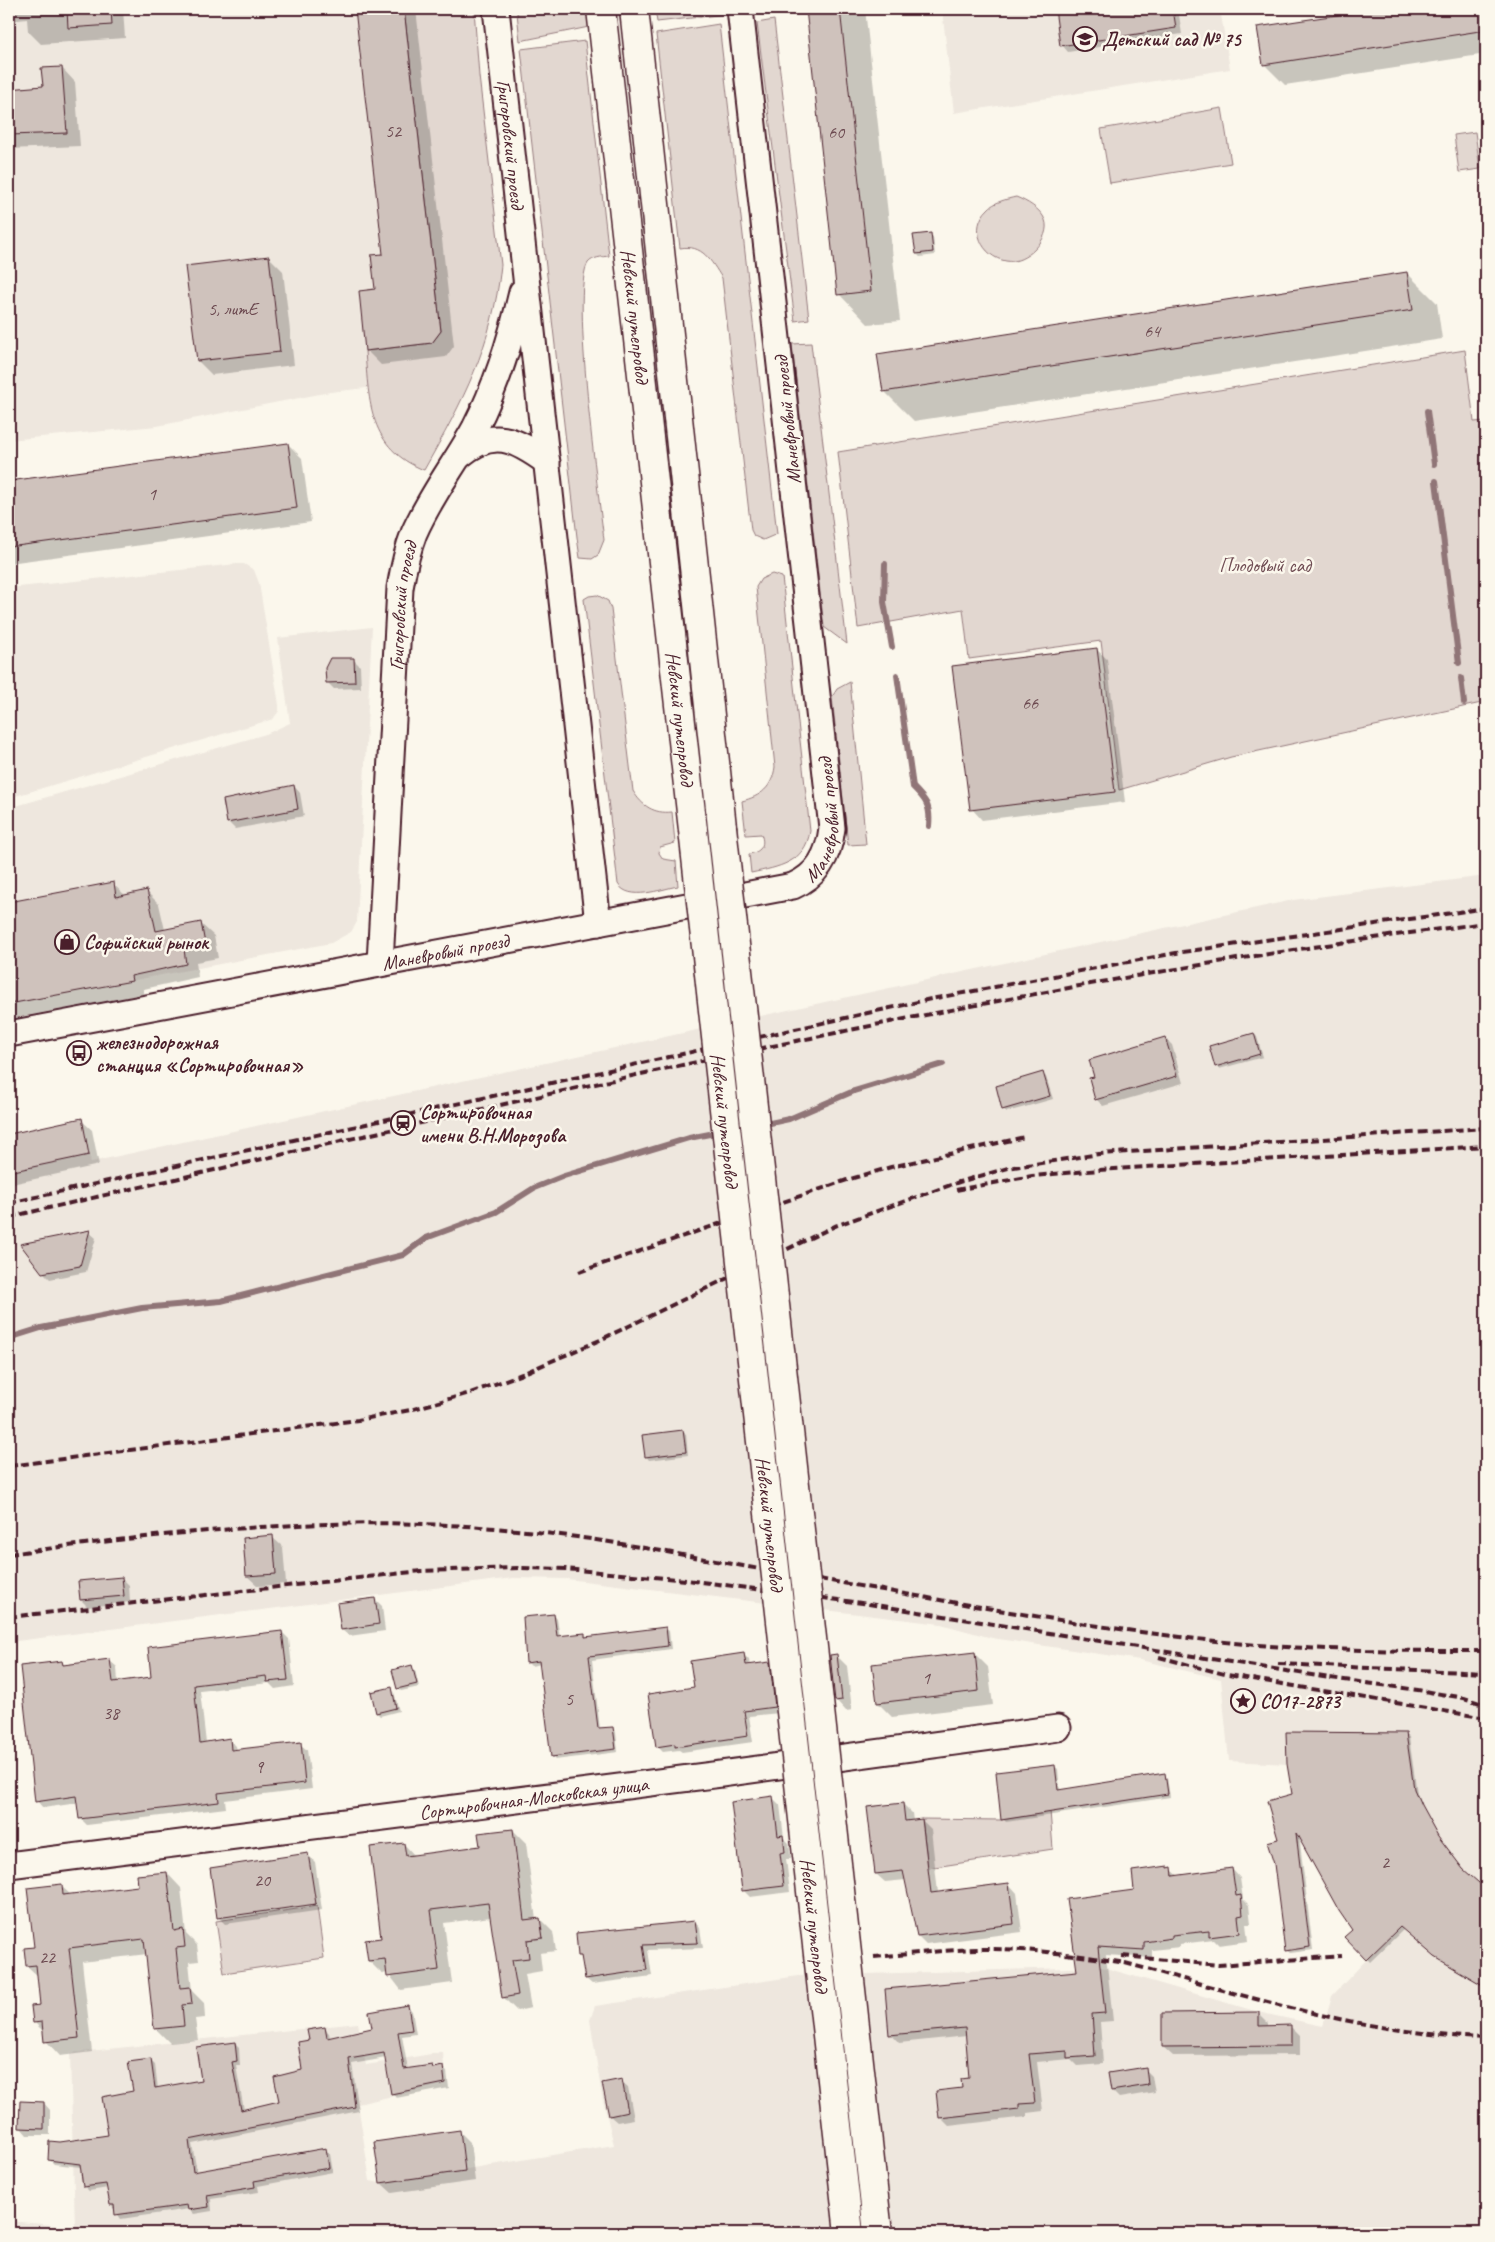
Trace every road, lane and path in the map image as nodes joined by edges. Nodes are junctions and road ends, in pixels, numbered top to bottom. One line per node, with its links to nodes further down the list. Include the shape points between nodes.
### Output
1 (601, 9): 13 (main road, Невский путепровод, bridge)
2 (634, 9): 14 (main road, Невский путепровод, bridge)
3 (740, 9): 8 (street, Маневровый проезд, via 832,828 831,843 816,870 793,886)
4 (499, 10): 5 (street, Григоровский проезд)
5 (526, 275): 6 (street, Григоровский проезд, via 505,359 492,394); 7 (street, Григоровский проезд)
6 (459, 456): 7 (street, via 472,444 498,438 522,445); 9 (street, Григоровский проезд, via 414,534 400,588)
7 (547, 462): 8 (street, Григоровский проезд)
8 (598, 923): 9 (street, Маневровый проезд)
9 (380, 963): 10 (street, Маневровый проезд)
10 (9, 1034)
11 (1058, 1728): 12 (street, Сортировочная-Московская улица)
12 (9, 1865)
13 (849, 2233)
14 (878, 2233)

